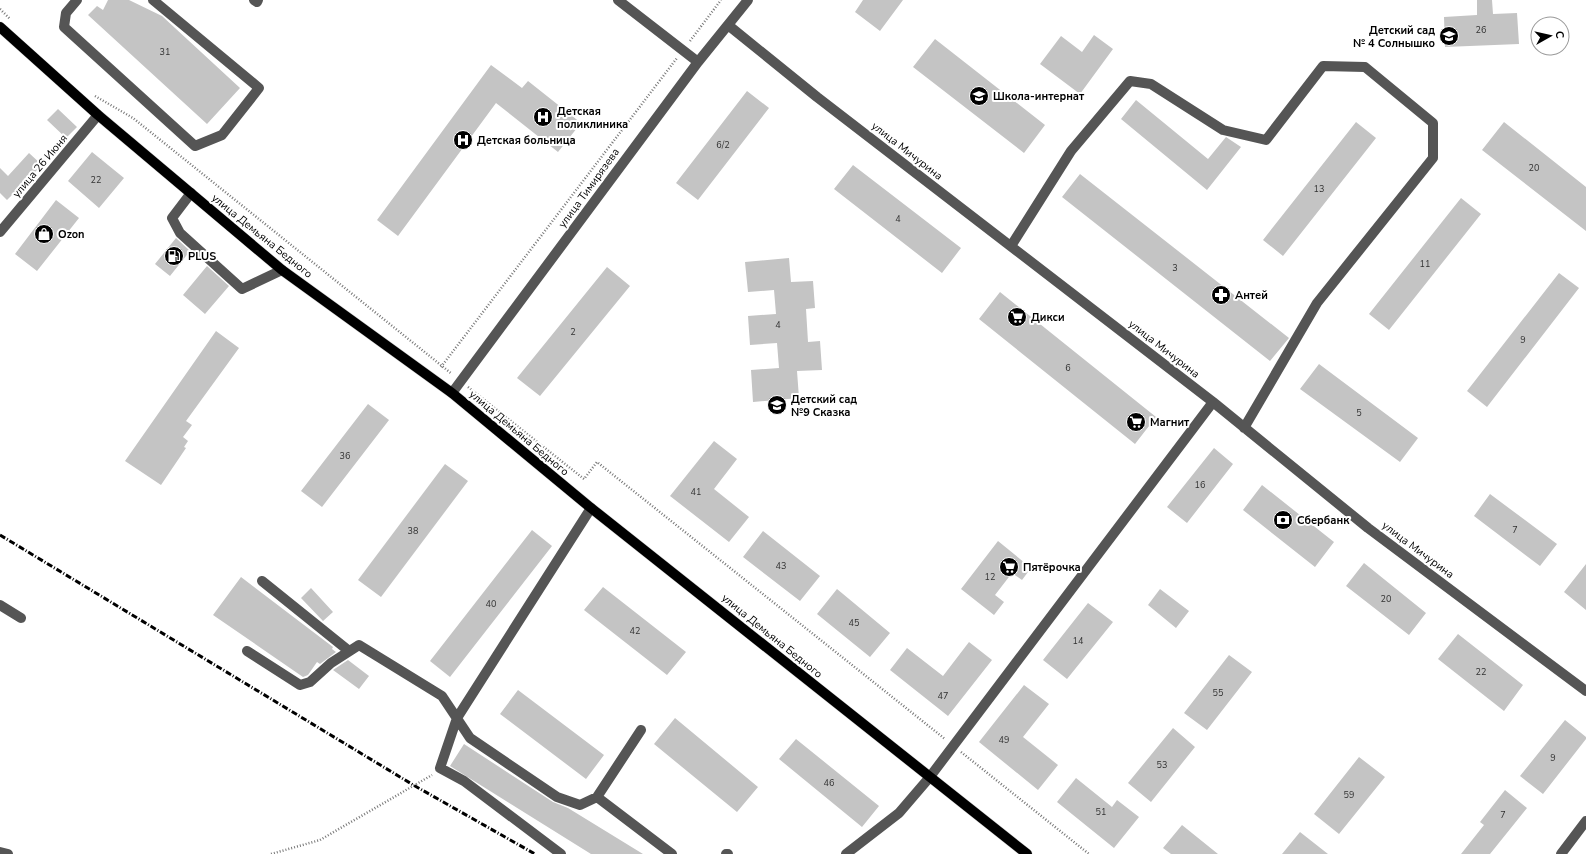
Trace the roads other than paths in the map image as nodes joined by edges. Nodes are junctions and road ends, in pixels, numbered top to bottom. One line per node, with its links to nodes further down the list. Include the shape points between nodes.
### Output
1 (77, 0): 2 (street, via 66,13 64,27 194,146 222,135 260,88)
2 (154, 0)
3 (254, 0): 4 (street)
4 (258, 0)
5 (618, 0): 9 (street)
6 (748, 0): 7 (street, улица Тимирязева)
7 (728, 25): 9 (street, улица Тимирязева); 13 (street, улица Мичурина)
8 (0, 27): 10 (main road, улица Демьяна Бедного)
9 (698, 62): 15 (street, улица Тимирязева)
10 (98, 115): 11 (main road, улица Демьяна Бедного); 12 (street, улица 26 Июня)
11 (191, 193): 14 (main road, улица Демьяна Бедного); 14 (street, via 172,218 180,233 242,289)
12 (0, 232)
13 (1011, 246): 16 (street, улица Мичурина); 17 (street, via 1071,151 1130,81 1151,84 1223,130 1266,140 1323,66 1365,67 1433,123 1433,158 1317,303)
14 (282, 270): 15 (main road, улица Демьяна Бедного)
15 (452, 393): 18 (main road, улица Демьяна Бедного)
16 (1213, 402): 17 (street, улица Мичурина); 27 (street)
17 (1244, 428): 24 (street, улица Мичурина, via 1368,528)
18 (591, 508): 25 (street); 27 (main road, улица Демьяна Бедного)
19 (262, 581): 23 (street)
20 (0, 605): 21 (street)
21 (21, 618)
22 (247, 650): 23 (street, via 300,685 310,682)
23 (349, 651): 25 (street, via 359,645 442,696)
24 (1586, 691)
25 (456, 718): 28 (street, via 470,738 557,797 580,805); 32 (street, via 440,768 464,781)
26 (640, 730): 28 (street)
27 (929, 778): 34 (street, via 899,813); 35 (main road, улица Демьяна Бедного)
28 (597, 797): 33 (street)
29 (1586, 821): 36 (street)
30 (0, 852): 31 (street)
31 (8, 854)
32 (561, 854)
33 (672, 854)
34 (846, 854)
35 (1027, 854)
36 (1561, 854)

